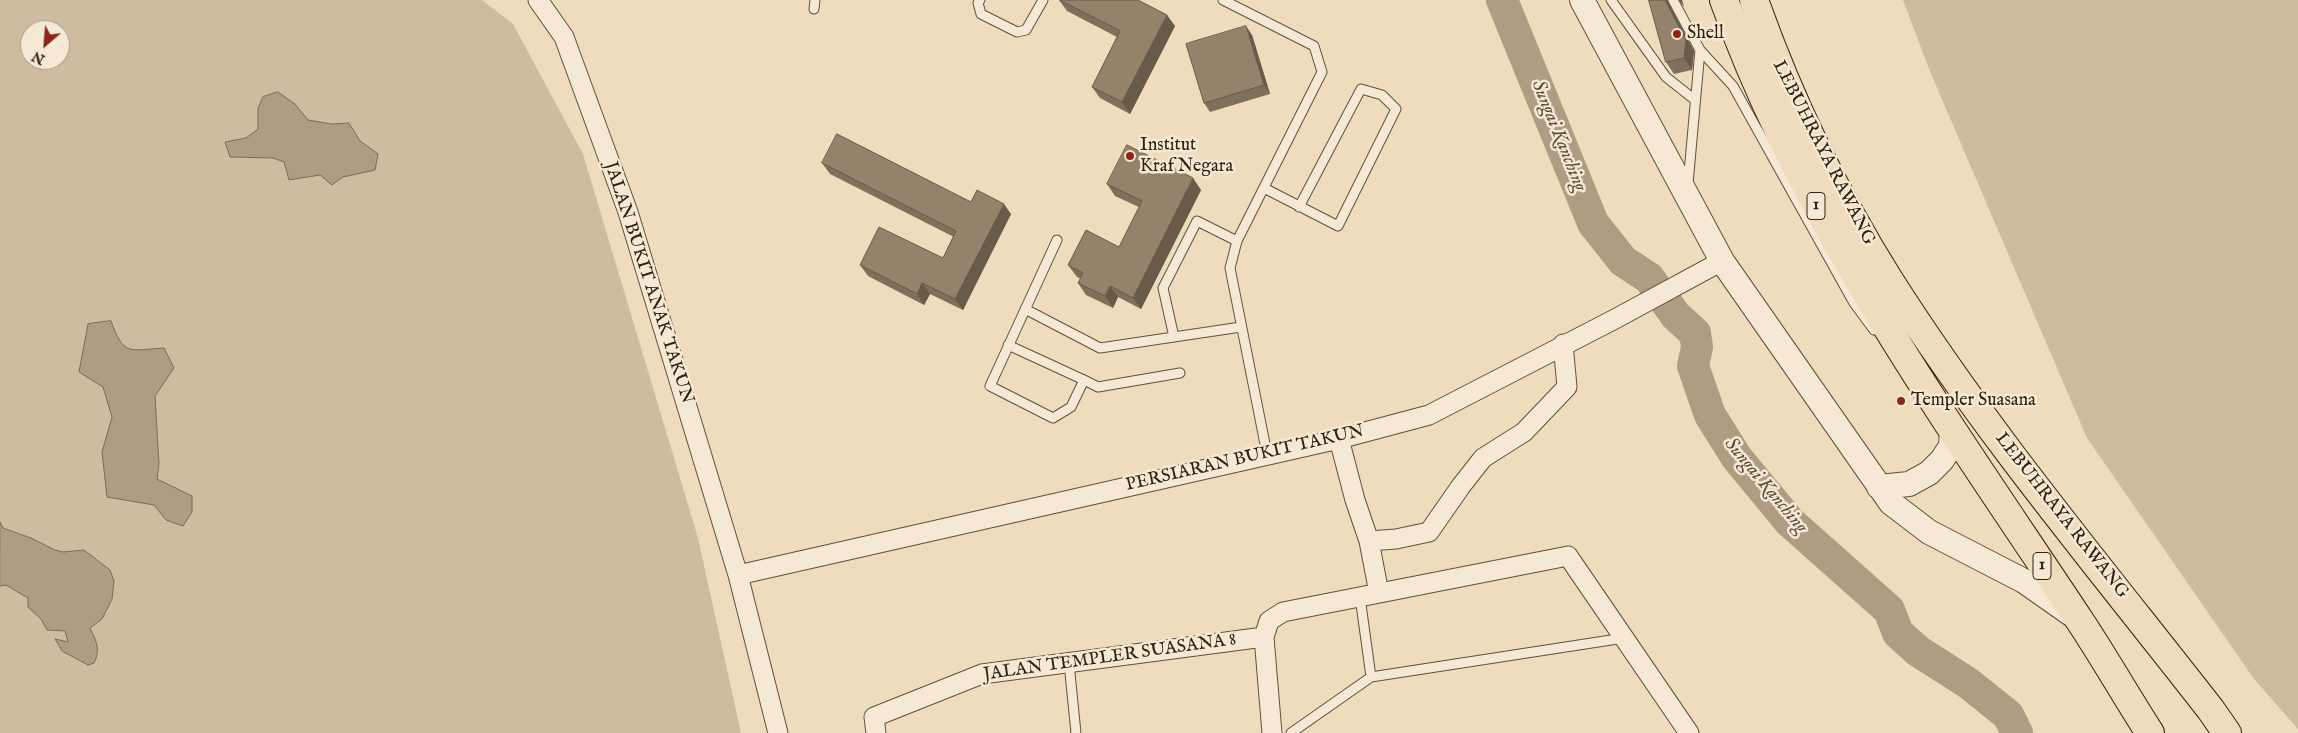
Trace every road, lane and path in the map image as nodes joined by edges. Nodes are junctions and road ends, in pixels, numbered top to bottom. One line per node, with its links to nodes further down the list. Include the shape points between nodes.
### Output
1 (980, 0): 2 (lane, via 981,14 1017,32 1026,30)
2 (1043, 0)
3 (1224, 0): 12 (lane, via 1314,46 1322,72)
4 (1582, 0): 13 (street)
5 (1611, 0): 11 (lane, via 1666,77)
6 (1673, 0): 10 (lane)
7 (1724, 0): 27 (highway, LEBUHRAYA RAWANG / 1, via 1746,62 1806,189 1863,289)
8 (1754, 0): 48 (highway, LEBUHRAYA RAWANG / 1, via 1773,54 1832,178 1888,279 2009,452)
9 (544, 3): 33 (street, JALAN BUKIT ANAK TAKUN, via 564,36 628,212)
10 (1700, 50): 11 (lane); 21 (lane, via 1733,86 1854,303)
11 (1695, 100): 13 (lane)
12 (1264, 188): 14 (lane); 16 (lane)
13 (1687, 194): 17 (street)
14 (1299, 206): 14 (lane, via 1338,226 1396,109 1382,95 1361,88)
15 (1057, 240): 18 (lane)
16 (1237, 241): 19 (lane, via 1230,268); 20 (lane, via 1197,221 1163,288)
17 (1722, 261): 22 (street, PERSIARAN BUKIT TAKUN); 31 (street)
18 (1025, 310): 20 (lane, via 1100,348); 23 (lane)
19 (1241, 327): 20 (lane); 30 (lane)
20 (1174, 337)
21 (1882, 341)
22 (1564, 344): 29 (street, PERSIARAN BUKIT TAKUN, via 1429,414); 32 (street, via 1567,387 1524,432 1483,458 1429,532)
23 (1008, 345): 26 (lane); 26 (lane, via 990,386 1053,418 1071,407)
24 (1894, 357): 27 (lane, via 1917,387)
25 (1180, 373): 26 (lane, via 1098,387)
26 (1084, 380)
27 (1933, 400): 28 (highway, LEBUHRAYA RAWANG / 1)
28 (1952, 430): 31 (street, via 1951,446 1929,472 1909,484); 36 (highway, LEBUHRAYA RAWANG / 1)
29 (1339, 439): 30 (street, PERSIARAN BUKIT TAKUN); 32 (street)
30 (1267, 454): 33 (street, PERSIARAN BUKIT TAKUN)
31 (1879, 487): 36 (street, via 1891,503 1929,532 2024,581)
32 (1369, 541): 34 (street)
33 (738, 575): 42 (street, JALAN BUKIT ANAK TAKUN)
34 (1379, 593): 35 (street); 38 (street, via 1568,556)
35 (1360, 597): 37 (street, via 1282,612 1269,621); 40 (lane)
36 (2080, 622): 47 (highway, LEBUHRAYA RAWANG / 1)
37 (1264, 637): 39 (street, JALAN TEMPLER SUASANA 8); 44 (street)
38 (1624, 638): 40 (lane); 46 (street)
39 (1069, 664): 41 (street, JALAN TEMPLER SUASANA 8, via 982,674); 43 (lane)
40 (1371, 676): 45 (lane)
41 (875, 725)
42 (778, 733)
43 (1076, 733)
44 (1272, 733)
45 (1291, 733)
46 (1689, 733)
47 (2150, 733)
48 (2227, 733)

